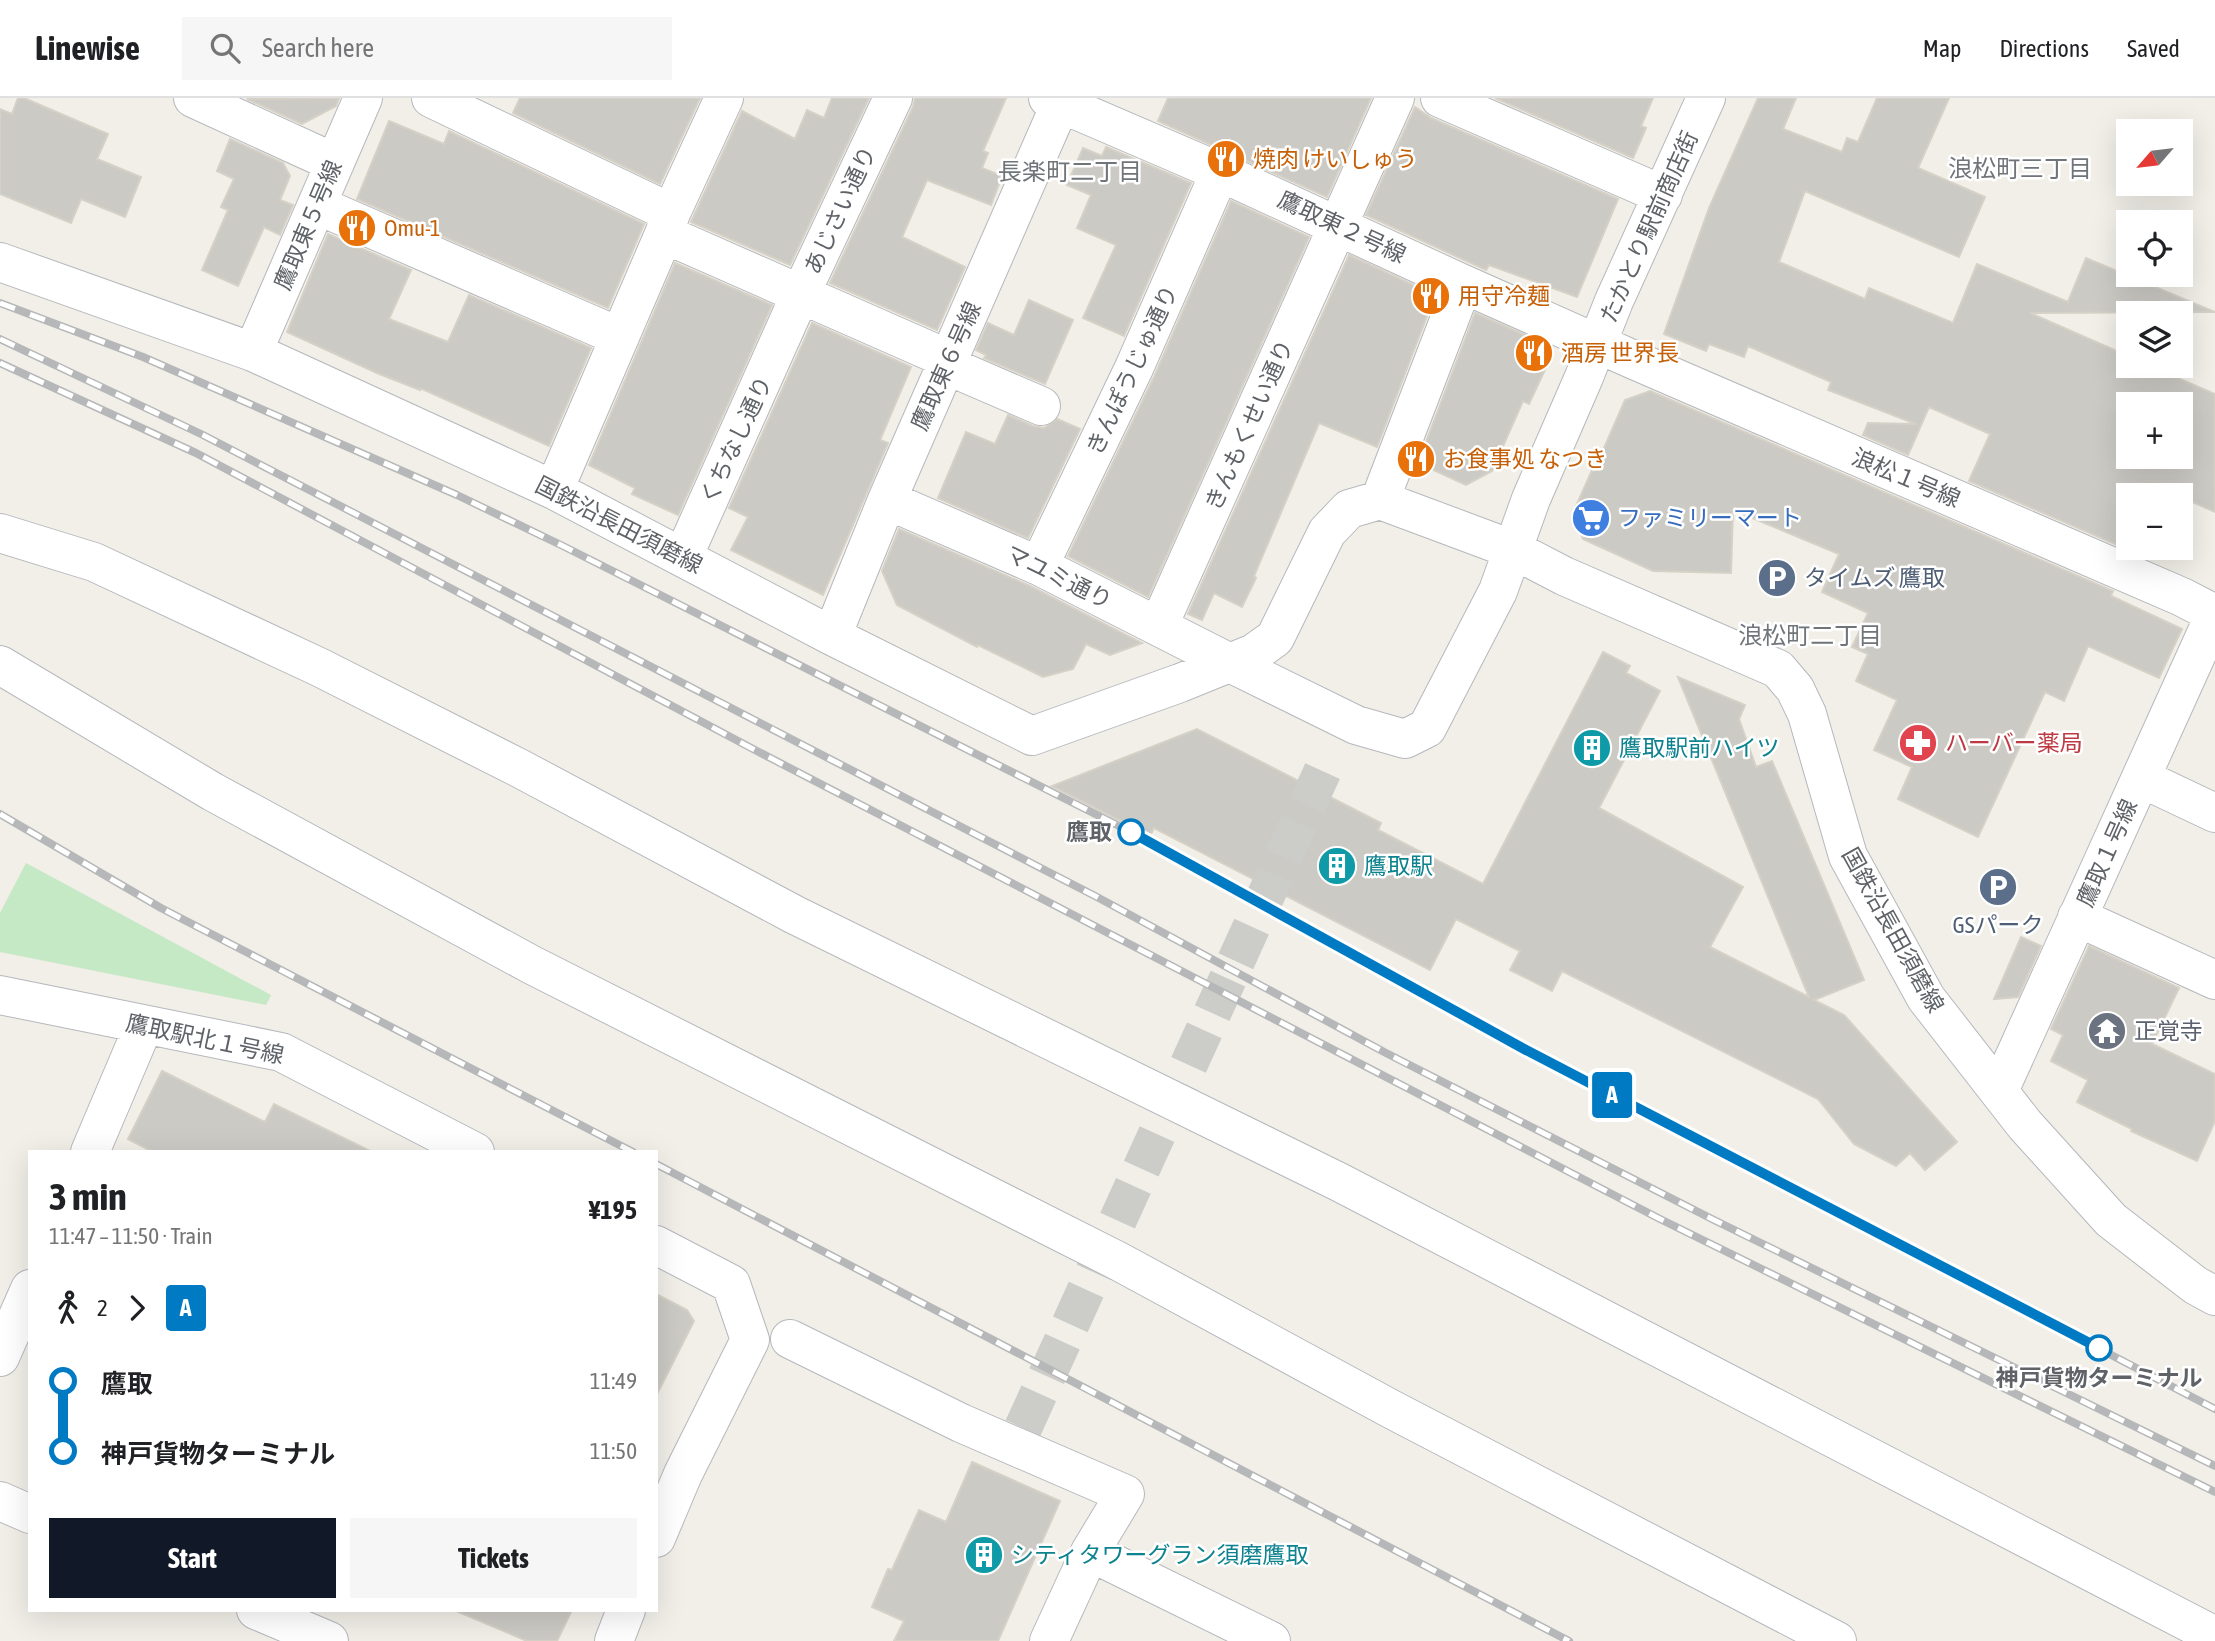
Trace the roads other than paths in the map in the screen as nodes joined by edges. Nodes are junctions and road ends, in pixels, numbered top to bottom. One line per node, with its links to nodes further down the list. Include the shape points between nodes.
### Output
1 (193, 98): 10 (street)
2 (363, 98): 10 (street, 鷹取東５号線)
3 (431, 98): 14 (street)
4 (724, 98): 14 (street)
5 (893, 98): 18 (street, あじさい通り)
6 (1395, 98): 15 (street, きんもくせい通り)
7 (1440, 98): 12 (street)
8 (1706, 98): 12 (street, たかとり駅前商店街)
9 (1057, 100): 11 (street, 鷹取東２号線); 22 (street, 鷹取東６号線)
10 (335, 163): 13 (street, 鷹取東５号線)
11 (1220, 172): 15 (street, 鷹取東２号線); 30 (street, きんぽうじゅ通り, via 1134,368)
12 (1663, 195): 20 (street, たかとり駅前商店街)
13 (317, 205): 19 (street); 21 (street, 鷹取東５号線)
14 (668, 223): 18 (street); 19 (street)
15 (1339, 225): 17 (street, 鷹取東２号線); 32 (street, きんもくせい通り)
16 (0, 262): 21 (street, 国鉄沿長田須磨線)
17 (1463, 284): 20 (street, 鷹取東２号線); 25 (street)
18 (795, 307): 22 (street); 29 (street, くちなし通り)
19 (620, 337): 24 (street)
20 (1597, 342): 28 (street, たかとり駅前商店街); 31 (street, 浪松１号線)
21 (253, 352): 24 (street, 国鉄沿長田須磨線)
22 (947, 362): 23 (street); 26 (street, 鷹取東６号線)
23 (1041, 406)
24 (554, 490): 29 (street, 国鉄沿長田須磨線)
25 (1380, 499): 28 (street, 国鉄沿長田須磨線); 34 (street, 国鉄沿長田須磨線, via 1349,509 1327,532 1275,638 1254,653)
26 (887, 500): 30 (street, マユミ通り); 33 (street, 鷹取東６号線)
27 (0, 533): 57 (street, via 94,562 319,667 794,915 1351,1189)
28 (1514, 550): 34 (street, via 1498,591 1427,728 1405,739 1356,725); 42 (street, 国鉄沿長田須磨線, via 1778,669 1807,713 1848,856 1927,998)
29 (683, 557): 33 (street, 国鉄沿長田須磨線)
30 (1039, 566): 32 (street, マユミ通り)
31 (2215, 614): 36 (street, 鷹取１号線)
32 (1158, 625): 34 (street, マユミ通り)
33 (832, 636): 34 (street, 国鉄沿長田須磨線, via 1032,736)
34 (1228, 662)
35 (0, 665): 62 (street, via 213,792 532,965 1118,1261)
36 (2141, 778): 37 (street); 38 (street, 鷹取１号線)
37 (2215, 813)
38 (2077, 917): 39 (street); 42 (street, 鷹取１号線)
39 (2215, 980)
40 (0, 995): 41 (street, 鷹取駅北１号線)
41 (144, 1025): 43 (street); 44 (street, 鷹取駅北１号線, via 281,1052)
42 (1999, 1091): 47 (street, 国鉄沿長田須磨線, via 2111,1220)
43 (91, 1150)
44 (471, 1150)
45 (658, 1246): 50 (street, via 731,1284 750,1340)
46 (28, 1294): 49 (street)
47 (2215, 1296)
48 (790, 1339): 54 (street, via 961,1423 1017,1437 1125,1494)
49 (0, 1357)
50 (669, 1468): 53 (street)
51 (0, 1501): 52 (street)
52 (28, 1513)
53 (658, 1527)
54 (1090, 1552): 60 (street); 61 (street)
55 (261, 1612): 58 (street)
56 (625, 1612): 59 (street)
57 (2215, 1636)
58 (329, 1641)
59 (614, 1641)
60 (1049, 1641)
61 (1271, 1641)
62 (1837, 1641)

